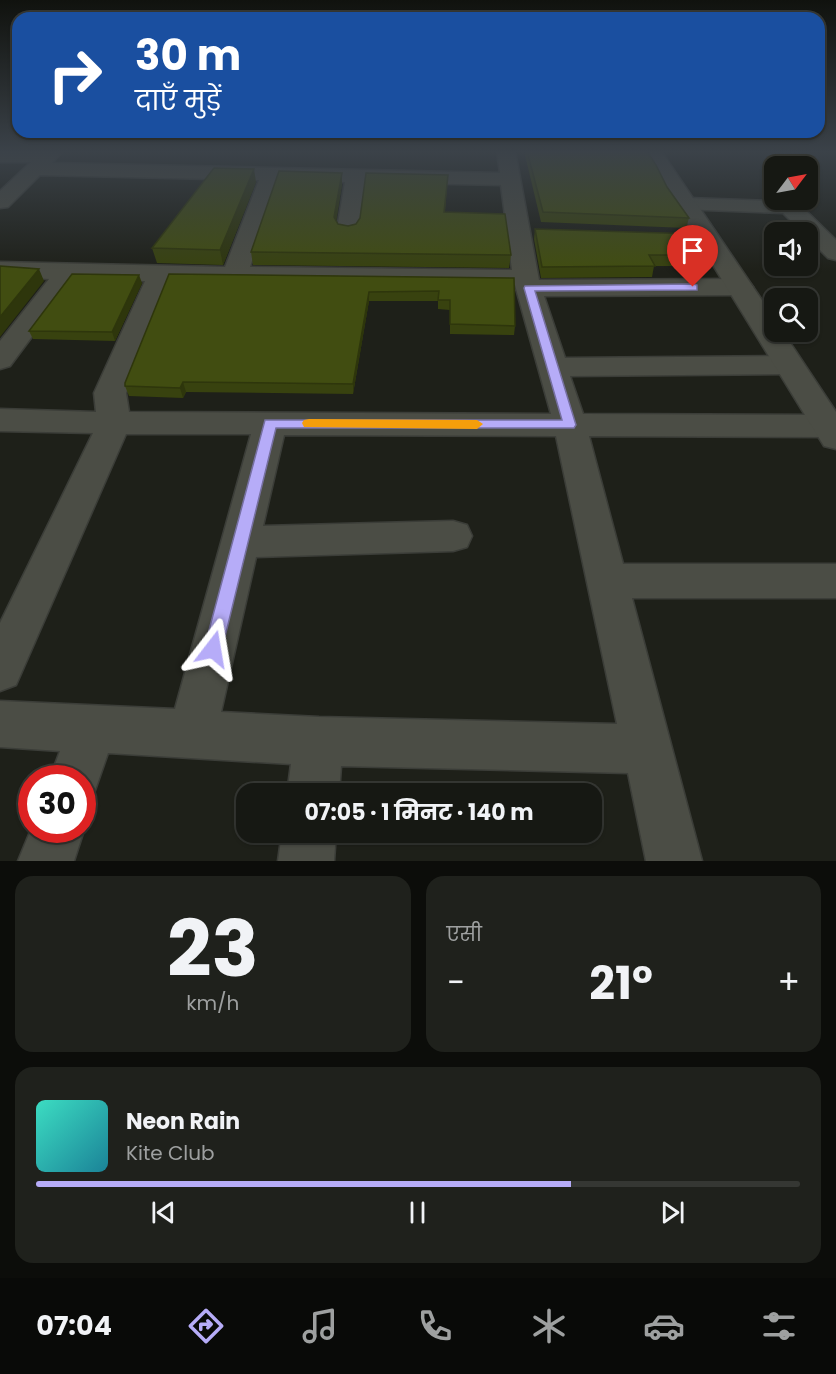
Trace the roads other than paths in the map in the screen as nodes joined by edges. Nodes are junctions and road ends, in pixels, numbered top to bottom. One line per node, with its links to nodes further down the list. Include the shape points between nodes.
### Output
1 (265, 191): 11 (street)
2 (354, 191): 6 (street)
3 (517, 191): 12 (street, via 530,230)
4 (679, 191): 5 (street)
5 (688, 204): 7 (street, via 789,207); 13 (street, via 696,235)
6 (348, 229)
7 (836, 253)
8 (0, 269): 9 (street)
9 (67, 272): 10 (street); 14 (street)
10 (161, 273): 11 (street); 18 (street, via 110,393)
11 (235, 273): 12 (street)
12 (528, 283): 13 (street); 16 (street)
13 (740, 287): 15 (street)
14 (0, 360)
15 (789, 365): 16 (street); 21 (street)
16 (553, 368): 20 (street)
17 (0, 420): 18 (street)
18 (114, 423): 19 (street); 26 (street)
19 (270, 423): 20 (street); 23 (street)
20 (570, 425): 21 (street); 24 (street)
21 (832, 432)
22 (453, 536): 23 (street)
23 (240, 542): 29 (street)
24 (607, 581): 25 (street); 31 (street)
25 (836, 582)
26 (0, 670)
27 (0, 724): 28 (street)
28 (92, 729): 29 (street); 32 (street)
29 (192, 734): 30 (street)
30 (319, 741): 31 (street); 33 (street)
31 (648, 749): 38 (street)
32 (80, 765)
33 (314, 783)
34 (52, 843): 36 (street)
35 (308, 843): 37 (street)
36 (46, 861)
37 (306, 861)
38 (674, 861)

